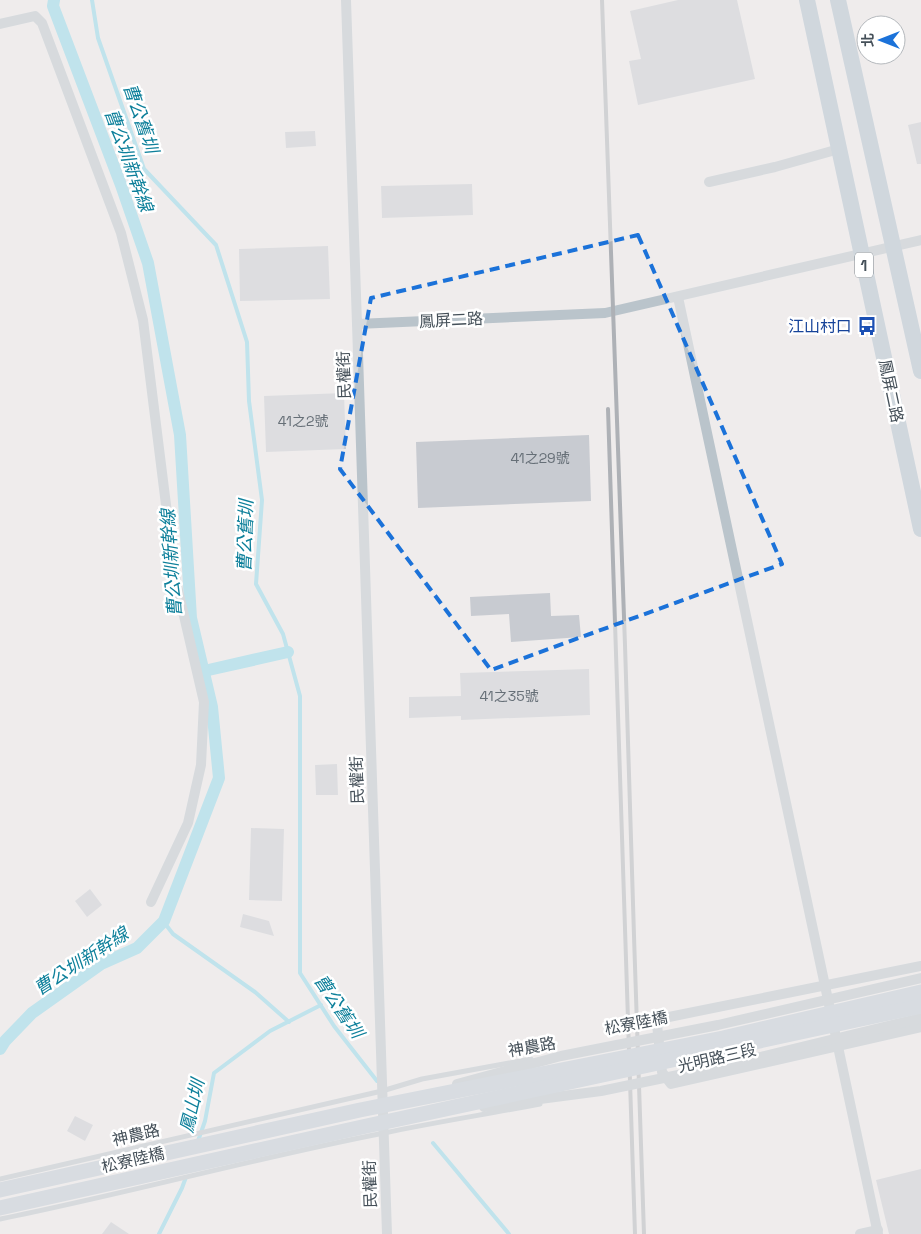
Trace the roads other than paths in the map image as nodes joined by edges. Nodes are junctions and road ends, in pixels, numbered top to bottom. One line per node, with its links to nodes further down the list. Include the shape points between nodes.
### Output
1 (346, 0): 11 (street)
2 (807, 0): 5 (main road, 鳳屏二路 / 1)
3 (838, 0): 8 (main road, 鳳屏二路 / 1)
4 (0, 24): 14 (street, via 35,16 42,23 122,232 143,320 175,577 204,702 201,765 188,823)
5 (839, 149): 6 (street); 9 (main road, 鳳屏二路 / 1)
6 (709, 182)
7 (921, 240): 8 (street)
8 (894, 246): 9 (street, 鳳屏二路); 12 (main road, 鳳屏二路 / 1)
9 (862, 252): 10 (street, 鳳屏二路); 13 (main road, 鳳屏二路 / 1)
10 (678, 297): 11 (street, 鳳屏二路, via 605,313); 17 (street)
11 (357, 324): 23 (street, 民權街)
12 (921, 371)
13 (921, 529)
14 (151, 902)
15 (921, 966): 17 (street, 光明路三段)
16 (921, 978): 24 (street, 松寮陸橋, bridge, via 718,1025 560,1056)
17 (825, 985): 22 (street); 22 (street, 光明路三段, via 659,1019 662,1072 672,1084)
18 (921, 992): 24 (street, 松寮陸橋, bridge, via 723,1038)
19 (921, 1006): 25 (street, 松寮陸橋, bridge)
20 (921, 1018): 25 (street, 松寮陸橋, bridge, via 736,1063 601,1091)
21 (921, 1027): 22 (street, 光明路三段)
22 (838, 1046): 31 (street)
23 (382, 1091): 26 (street, 民權街); 26 (lane, 神農路, via 422,1080 566,1053 577,1061 576,1090 567,1098); 27 (lane, 神農路)
24 (360, 1110): 28 (street, 松寮陸橋, bridge)
25 (362, 1127): 29 (street, 松寮陸橋, bridge)
26 (384, 1132): 30 (lane, 神農路); 32 (street, 民權街)
27 (0, 1179)
28 (0, 1190)
29 (0, 1208)
30 (0, 1219)
31 (878, 1232): 33 (street)
32 (387, 1234)
33 (860, 1234)

